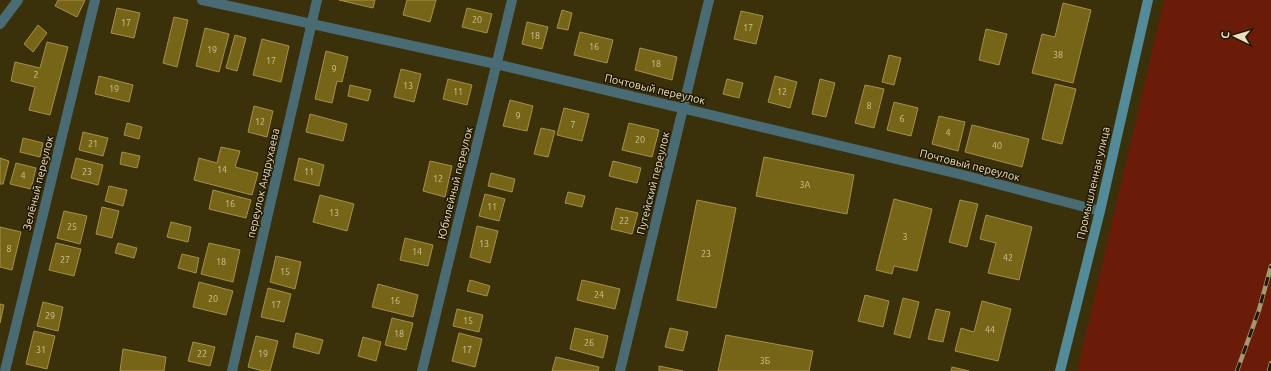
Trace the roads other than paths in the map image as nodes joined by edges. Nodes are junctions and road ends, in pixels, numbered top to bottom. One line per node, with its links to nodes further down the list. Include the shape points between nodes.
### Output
1 (18, 0): 8 (street)
2 (95, 0): 13 (street, Зелёный переулок)
3 (202, 0): 9 (street, Почтовый переулок)
4 (317, 0): 9 (street, переулок Андрухаева)
5 (512, 0): 10 (street, Юбилейный переулок)
6 (709, 0): 11 (street, Путейский переулок)
7 (1148, 0): 12 (main road, Промышленная улица)
8 (0, 24)
9 (312, 24): 10 (street, Почтовый переулок); 14 (street, переулок Андрухаева)
10 (496, 64): 11 (street, Почтовый переулок); 15 (street, Юбилейный переулок)
11 (683, 108): 12 (street, Почтовый переулок); 16 (street, Путейский переулок)
12 (1100, 211): 17 (main road, Промышленная улица)
13 (5, 371)
14 (232, 371)
15 (422, 371)
16 (620, 371)
17 (1060, 371)

